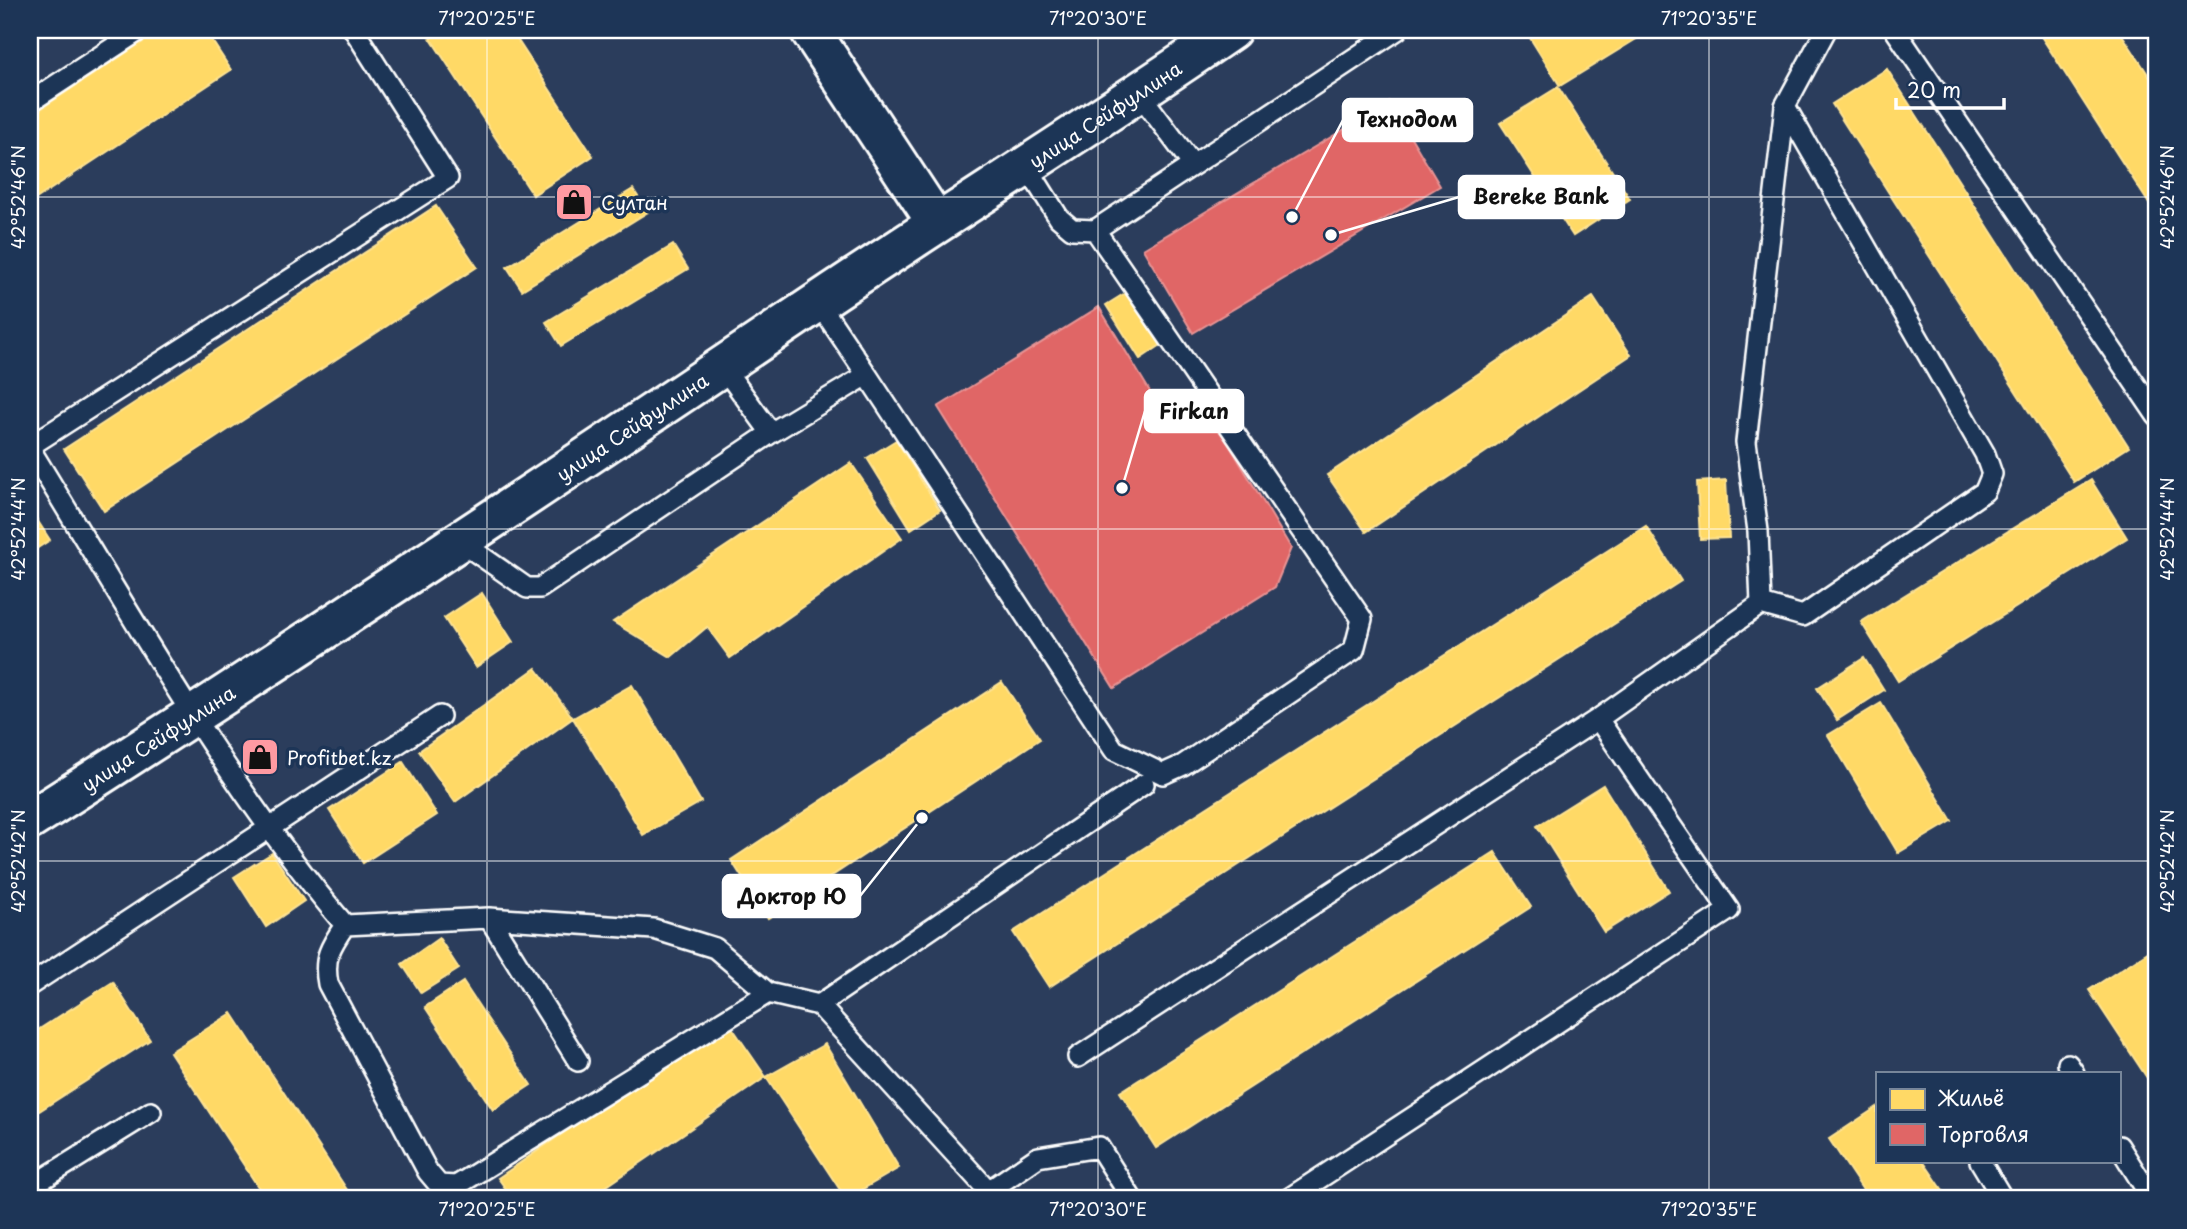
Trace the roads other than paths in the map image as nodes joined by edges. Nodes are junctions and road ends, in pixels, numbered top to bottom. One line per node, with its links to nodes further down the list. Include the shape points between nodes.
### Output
1 (140, 30): 9 (lane)
2 (354, 30): 20 (lane, via 448,178)
3 (810, 30): 13 (street)
4 (1231, 30): 8 (street, улица Сейфуллина)
5 (1397, 30): 11 (lane)
6 (1826, 30): 10 (lane)
7 (1895, 30): 18 (lane)
8 (1139, 93): 11 (lane); 12 (street, улица Сейфуллина)
9 (30, 102)
10 (1785, 106): 22 (lane, via 1746,442 1758,531); 22 (lane, via 1985,454 1992,474 1985,491 1802,615)
11 (1193, 164): 14 (lane)
12 (1027, 167): 13 (street, улица Сейфуллина); 14 (lane, via 1059,218 1072,229)
13 (937, 223): 15 (street, улица Сейфуллина)
14 (1095, 230): 17 (lane, via 1362,619 1354,650 1183,765 1163,774 1114,750)
15 (818, 302): 16 (street, улица Сейфуллина); 17 (lane)
16 (723, 367): 19 (lane); 21 (street, улица Сейфуллина)
17 (867, 375): 19 (lane)
18 (2157, 416)
19 (771, 433): 21 (lane, via 540,588 527,588)
20 (30, 448): 23 (lane)
21 (461, 542): 23 (street, улица Сейфуллина)
22 (1761, 604): 25 (lane)
23 (194, 715): 27 (street, улица Сейфуллина); 28 (lane)
24 (440, 716): 28 (lane)
25 (1598, 719): 34 (lane); 42 (lane, via 1729,910)
26 (1144, 784): 33 (lane)
27 (30, 820)
28 (271, 828): 30 (lane); 31 (lane)
29 (489, 918): 30 (lane); 32 (lane, via 654,929 692,939 715,948); 35 (lane)
30 (345, 925): 32 (lane, via 327,951 328,984 439,1185 456,1186)
31 (30, 985)
32 (768, 993): 33 (lane)
33 (819, 1005): 40 (lane)
34 (1078, 1057)
35 (578, 1061)
36 (150, 1112): 39 (lane)
37 (2120, 1148): 44 (lane)
38 (1981, 1162): 43 (lane)
39 (30, 1187)
40 (993, 1194): 41 (lane, via 1038,1157 1099,1147)
41 (1132, 1199)
42 (1288, 1199)
43 (2003, 1199)
44 (2152, 1199)

